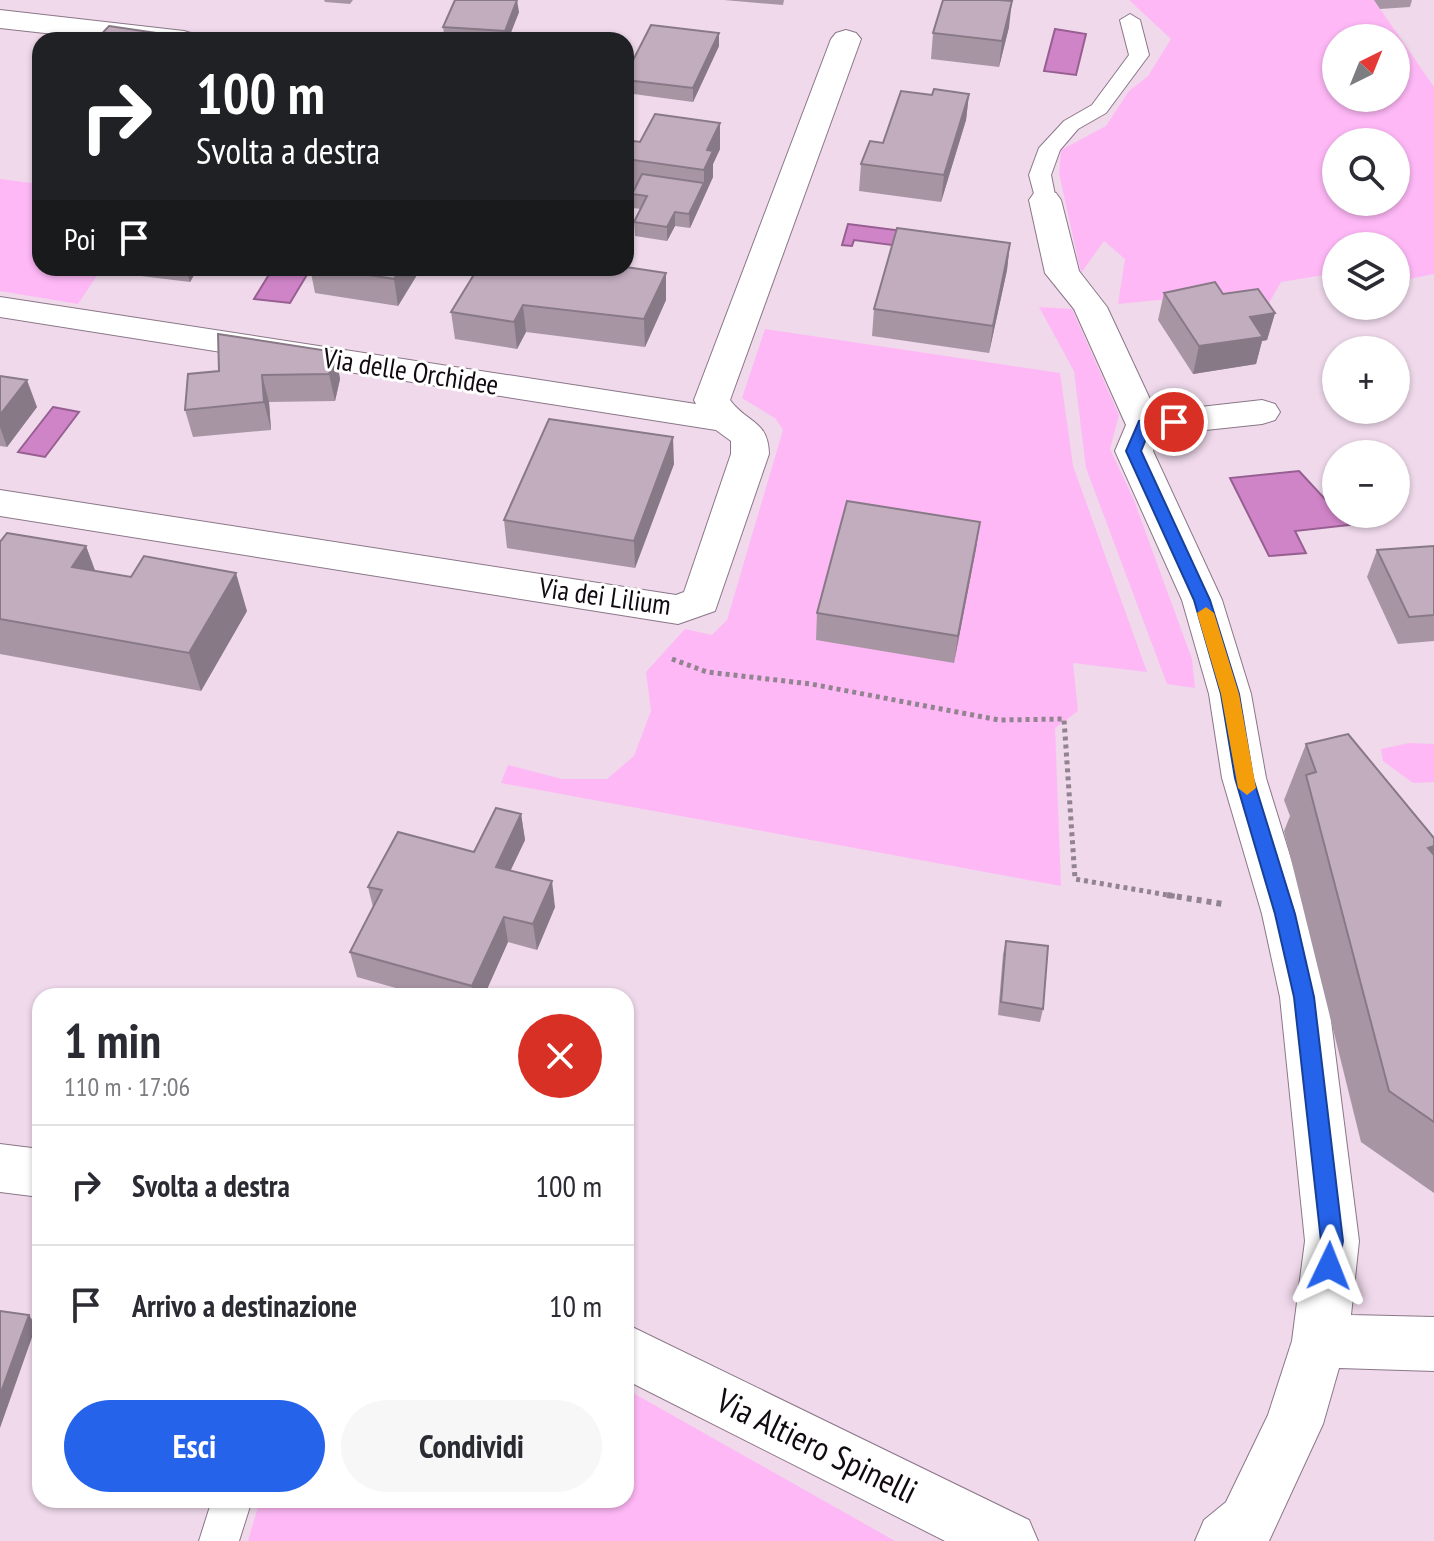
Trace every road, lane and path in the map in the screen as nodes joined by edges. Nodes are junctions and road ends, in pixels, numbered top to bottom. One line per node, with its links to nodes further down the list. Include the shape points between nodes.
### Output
1 (0, 19): 3 (street)
2 (1130, 20): 5 (lane, via 1139,55 1099,109 1071,125 1050,148 1040,175)
3 (114, 32)
4 (846, 39): 8 (street, Via dei Lilium, via 712,400)
5 (1045, 200): 9 (street, via 1062,273 1090,307)
6 (0, 307): 8 (street, Via delle Orchidee)
7 (1262, 412): 9 (street)
8 (726, 420): 11 (street, Via dei Lilium, via 750,436 750,454 701,601)
9 (1144, 425): 12 (street, via 1134,451 1202,600 1230,694 1244,778)
10 (0, 503): 11 (street, Via dei Lilium)
11 (678, 610): 12 (path, via 668,656 685,667 811,684 999,720 1064,719 1075,879)
12 (1285, 914): 15 (street, via 1304,997 1332,1241)
13 (0, 1168): 14 (street)
14 (32, 1172)
15 (1320, 1341): 16 (street); 21 (street, via 1294,1424 1247,1523)
16 (1434, 1344)
17 (634, 1355): 20 (street, Via Altiero Spinelli)
18 (229, 1508): 19 (lane)
19 (219, 1541)
20 (1008, 1541)
21 (1225, 1541)

